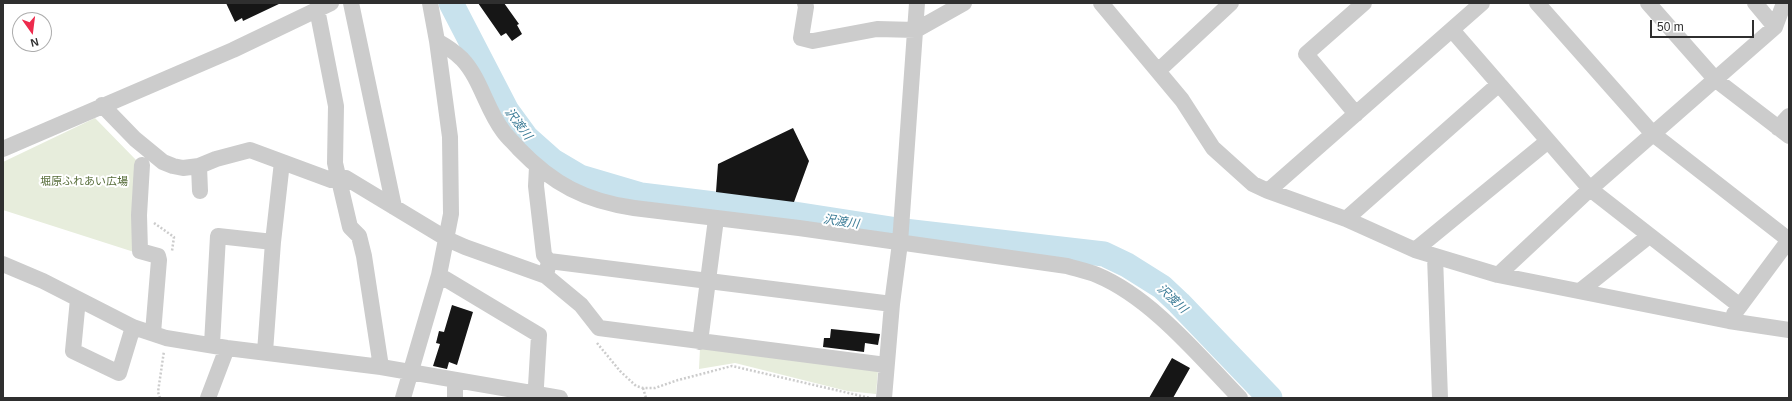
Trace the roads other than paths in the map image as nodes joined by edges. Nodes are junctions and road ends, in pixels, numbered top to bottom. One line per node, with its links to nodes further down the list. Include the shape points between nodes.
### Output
1 (351, 3): 36 (street)
2 (430, 3): 18 (street)
3 (805, 3): 16 (street, via 801,38 807,40 814,41 877,28)
4 (917, 3): 16 (street)
5 (964, 3): 16 (street)
6 (1101, 3): 19 (street)
7 (1231, 3): 19 (street)
8 (1364, 3): 23 (street, via 1306,54)
9 (1482, 3): 17 (street)
10 (1537, 3): 25 (street)
11 (1648, 3): 20 (street)
12 (1755, 3): 15 (street)
13 (1784, 3): 15 (street)
14 (324, 6): 22 (street, via 233,50); 32 (street, via 336,106 335,162)
15 (1775, 27): 20 (street)
16 (916, 30): 41 (street)
17 (1452, 30): 21 (street); 23 (street)
18 (437, 41): 31 (street, via 462,59 471,71 502,131); 40 (street, via 451,155 451,214)
19 (1158, 71): 35 (street, via 1182,100 1213,148 1252,184)
20 (1716, 80): 24 (street); 25 (street)
21 (1499, 84): 26 (street); 38 (street)
22 (102, 105): 27 (street); 30 (street, via 135,139 163,162 183,168)
23 (1356, 114): 35 (street)
24 (1785, 127)
25 (1653, 134): 33 (street); 42 (street)
26 (1548, 141): 33 (street); 44 (street)
27 (3, 149)
28 (282, 162): 30 (street, via 250,150); 32 (street, via 331,180); 43 (street)
29 (142, 165): 58 (street, via 140,252 158,256 159,260)
30 (199, 166): 34 (street)
31 (536, 167): 37 (street, via 581,194 610,204); 47 (street, via 544,255)
32 (339, 178): 36 (street, via 346,178); 63 (street, via 350,227 359,236 364,256)
33 (1590, 190): 39 (street); 49 (street)
34 (200, 191)
35 (1268, 191): 38 (street)
36 (394, 207): 40 (street)
37 (716, 219): 41 (street); 50 (street)
38 (1346, 219): 44 (street)
39 (1649, 236): 51 (street); 54 (street)
40 (448, 239): 47 (street, via 465,247); 48 (street)
41 (900, 239): 53 (street); 72 (street, via 1067,266 1097,275 1154,311)
42 (1789, 240): 54 (street)
43 (273, 242): 60 (street, via 218,236); 61 (street)
44 (1415, 250): 45 (street)
45 (1434, 256): 49 (street); 73 (street)
46 (3, 264): 52 (street)
47 (548, 269): 50 (street); 59 (street, via 599,328)
48 (439, 275): 64 (street); 66 (street, via 539,335 536,386)
49 (1498, 275): 51 (street)
50 (708, 281): 53 (street); 59 (street)
51 (1580, 291): 55 (street)
52 (78, 299): 56 (street); 56 (street, via 73,351 119,373)
53 (892, 304): 62 (street)
54 (1740, 306): 55 (street)
55 (1729, 321): 57 (street)
56 (133, 327): 58 (street)
57 (1789, 330)
58 (153, 333): 60 (street, via 166,338)
59 (700, 342): 62 (street)
60 (220, 346): 61 (street); 67 (street)
61 (265, 352): 63 (street)
62 (886, 365): 71 (street)
63 (381, 366): 64 (street)
64 (411, 371): 65 (street); 68 (street)
65 (455, 380): 66 (street); 69 (street)
66 (530, 395): 70 (street)
67 (208, 398)
68 (403, 398)
69 (455, 398)
70 (560, 398)
71 (884, 398)
72 (1240, 398)
73 (1440, 398)

